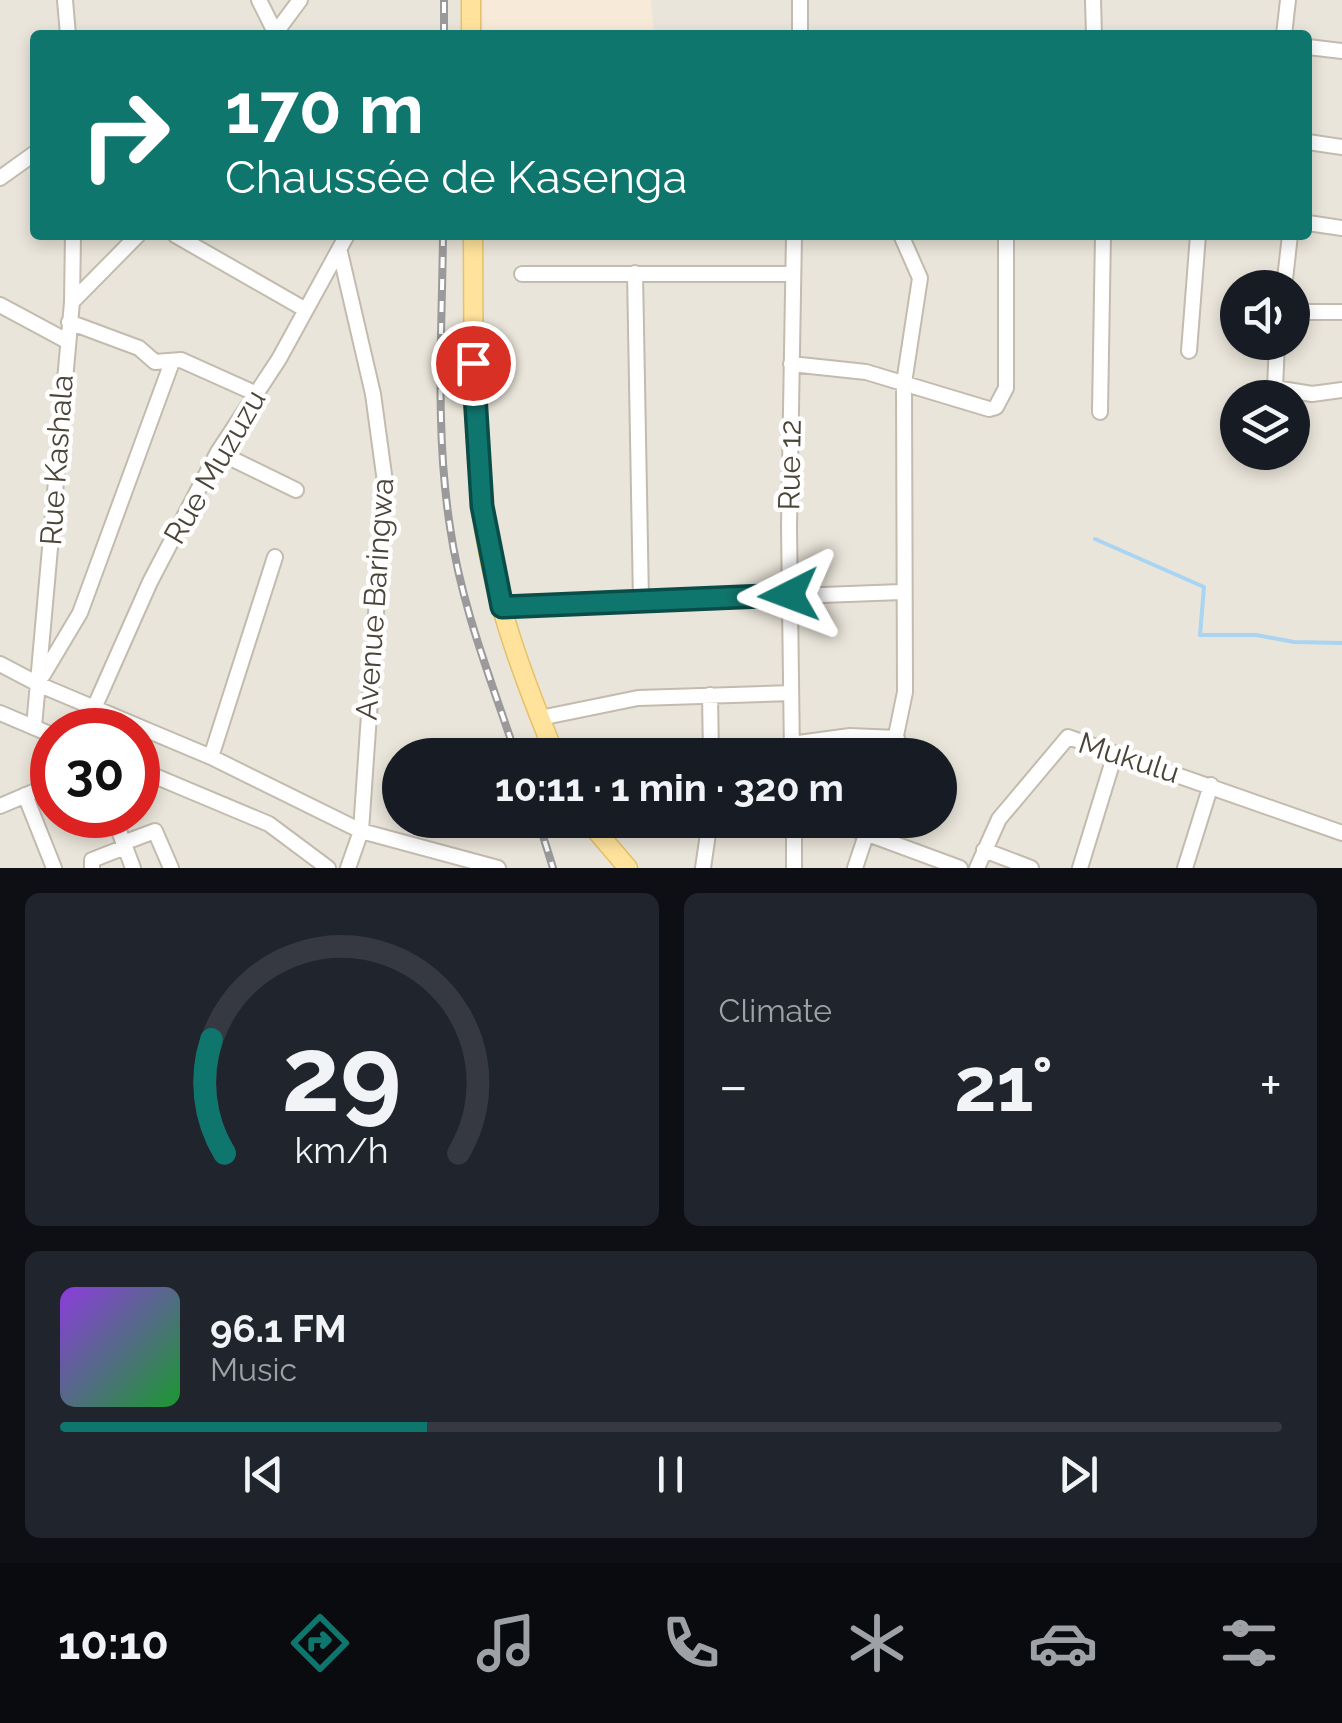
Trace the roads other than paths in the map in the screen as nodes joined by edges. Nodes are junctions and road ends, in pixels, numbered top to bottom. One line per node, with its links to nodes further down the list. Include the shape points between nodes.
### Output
1 (65, 0): 8 (street)
2 (259, 0): 9 (street)
3 (300, 0): 10 (street)
4 (471, 0): 11 (main road)
5 (800, 0): 12 (street)
6 (1093, 0): 13 (street)
7 (1288, 0): 14 (street)
8 (68, 30)
9 (273, 30)
10 (278, 30)
11 (471, 30)
12 (800, 30)
13 (1094, 30)
14 (1285, 30)
15 (1312, 47): 16 (street)
16 (1342, 51)
17 (1312, 143): 18 (street)
18 (1342, 147)
19 (30, 156): 20 (street)
20 (2, 172)
21 (1312, 224): 22 (street)
22 (1342, 228)
23 (72, 240): 39 (street, Rue Kashala)
24 (133, 240): 39 (street)
25 (184, 240): 41 (street)
26 (345, 240): 34 (street, Rue Muzuzu)
27 (473, 240): 60 (main road, via 479,480)
28 (794, 240): 38 (street, Rue 12)
29 (902, 240): 50 (street, via 920,278)
30 (1006, 240): 50 (street, via 1003,400 989,409)
31 (1103, 240): 53 (street)
32 (1198, 240): 46 (street)
33 (1289, 240): 35 (street)
34 (340, 252): 41 (street, Rue Muzuzu); 82 (street, Avenue Baringwa, via 373,394 385,482)
35 (1286, 270)
36 (522, 274): 37 (street)
37 (635, 274): 38 (street); 59 (street)
38 (792, 274): 49 (street, Rue 12)
39 (72, 302): 44 (street, Rue Kashala)
40 (0, 305): 45 (street)
41 (306, 310): 52 (street, Rue Muzuzu)
42 (1310, 312): 43 (street)
43 (1342, 312)
44 (70, 322): 45 (street, Rue Kashala); 48 (street, via 139,348 155,362)
45 (66, 341): 62 (street, Rue Kashala)
46 (1189, 350)
47 (1276, 360): 51 (street, via 1275,388)
48 (172, 362): 52 (street, via 190,363); 62 (street, via 80,613)
49 (791, 364): 50 (street, via 839,366); 58 (street, Rue 12)
50 (904, 383): 57 (street)
51 (1342, 390)
52 (256, 394): 54 (street, Rue Muzuzu)
53 (1100, 412)
54 (218, 452): 55 (street); 65 (street, Rue Muzuzu)
55 (296, 490)
56 (275, 558): 76 (street)
57 (902, 592): 58 (street); 74 (street, via 905,692)
58 (789, 595): 59 (street); 63 (street, Rue 12)
59 (641, 601): 60 (street)
60 (502, 607): 68 (main road)
61 (0, 664): 62 (street)
62 (40, 682): 65 (street); 66 (street, Rue Kashala)
63 (791, 693): 64 (street); 72 (street, Rue 12)
64 (710, 695): 68 (street, via 615,700); 71 (street)
65 (95, 706): 76 (street)
66 (37, 708)
67 (0, 714): 69 (street)
68 (540, 718): 70 (main road)
69 (30, 726)
70 (548, 738)
71 (711, 738)
72 (792, 738)
73 (842, 738): 74 (street)
74 (897, 738)
75 (1115, 754): 78 (street, Mukulu); 91 (street, Mukulu, via 1063,739 999,818); 106 (street)
76 (211, 757): 82 (street)
77 (160, 778): 96 (street, via 269,824)
78 (1211, 785): 83 (street, Mukulu); 107 (street)
79 (30, 793): 80 (street)
80 (25, 795): 81 (street); 92 (street)
81 (0, 806)
82 (361, 831): 97 (street, Avenue Baringwa); 98 (street)
83 (1342, 833)
84 (122, 838): 90 (street)
85 (603, 838): 99 (main road)
86 (707, 838): 100 (street)
87 (794, 838): 101 (street)
88 (866, 838): 102 (street)
89 (896, 838): 103 (street)
90 (124, 844): 93 (street, via 92,860); 94 (street); 95 (street, via 155,831)
91 (984, 850): 104 (street, Mukulu); 105 (street)
92 (54, 868)
93 (92, 868)
94 (133, 868)
95 (171, 868)
96 (328, 868)
97 (348, 868)
98 (498, 868)
99 (628, 868)
100 (703, 868)
101 (794, 868)
102 (855, 868)
103 (960, 868)
104 (977, 868)
105 (1032, 868)
106 (1080, 868)
107 (1185, 868)

